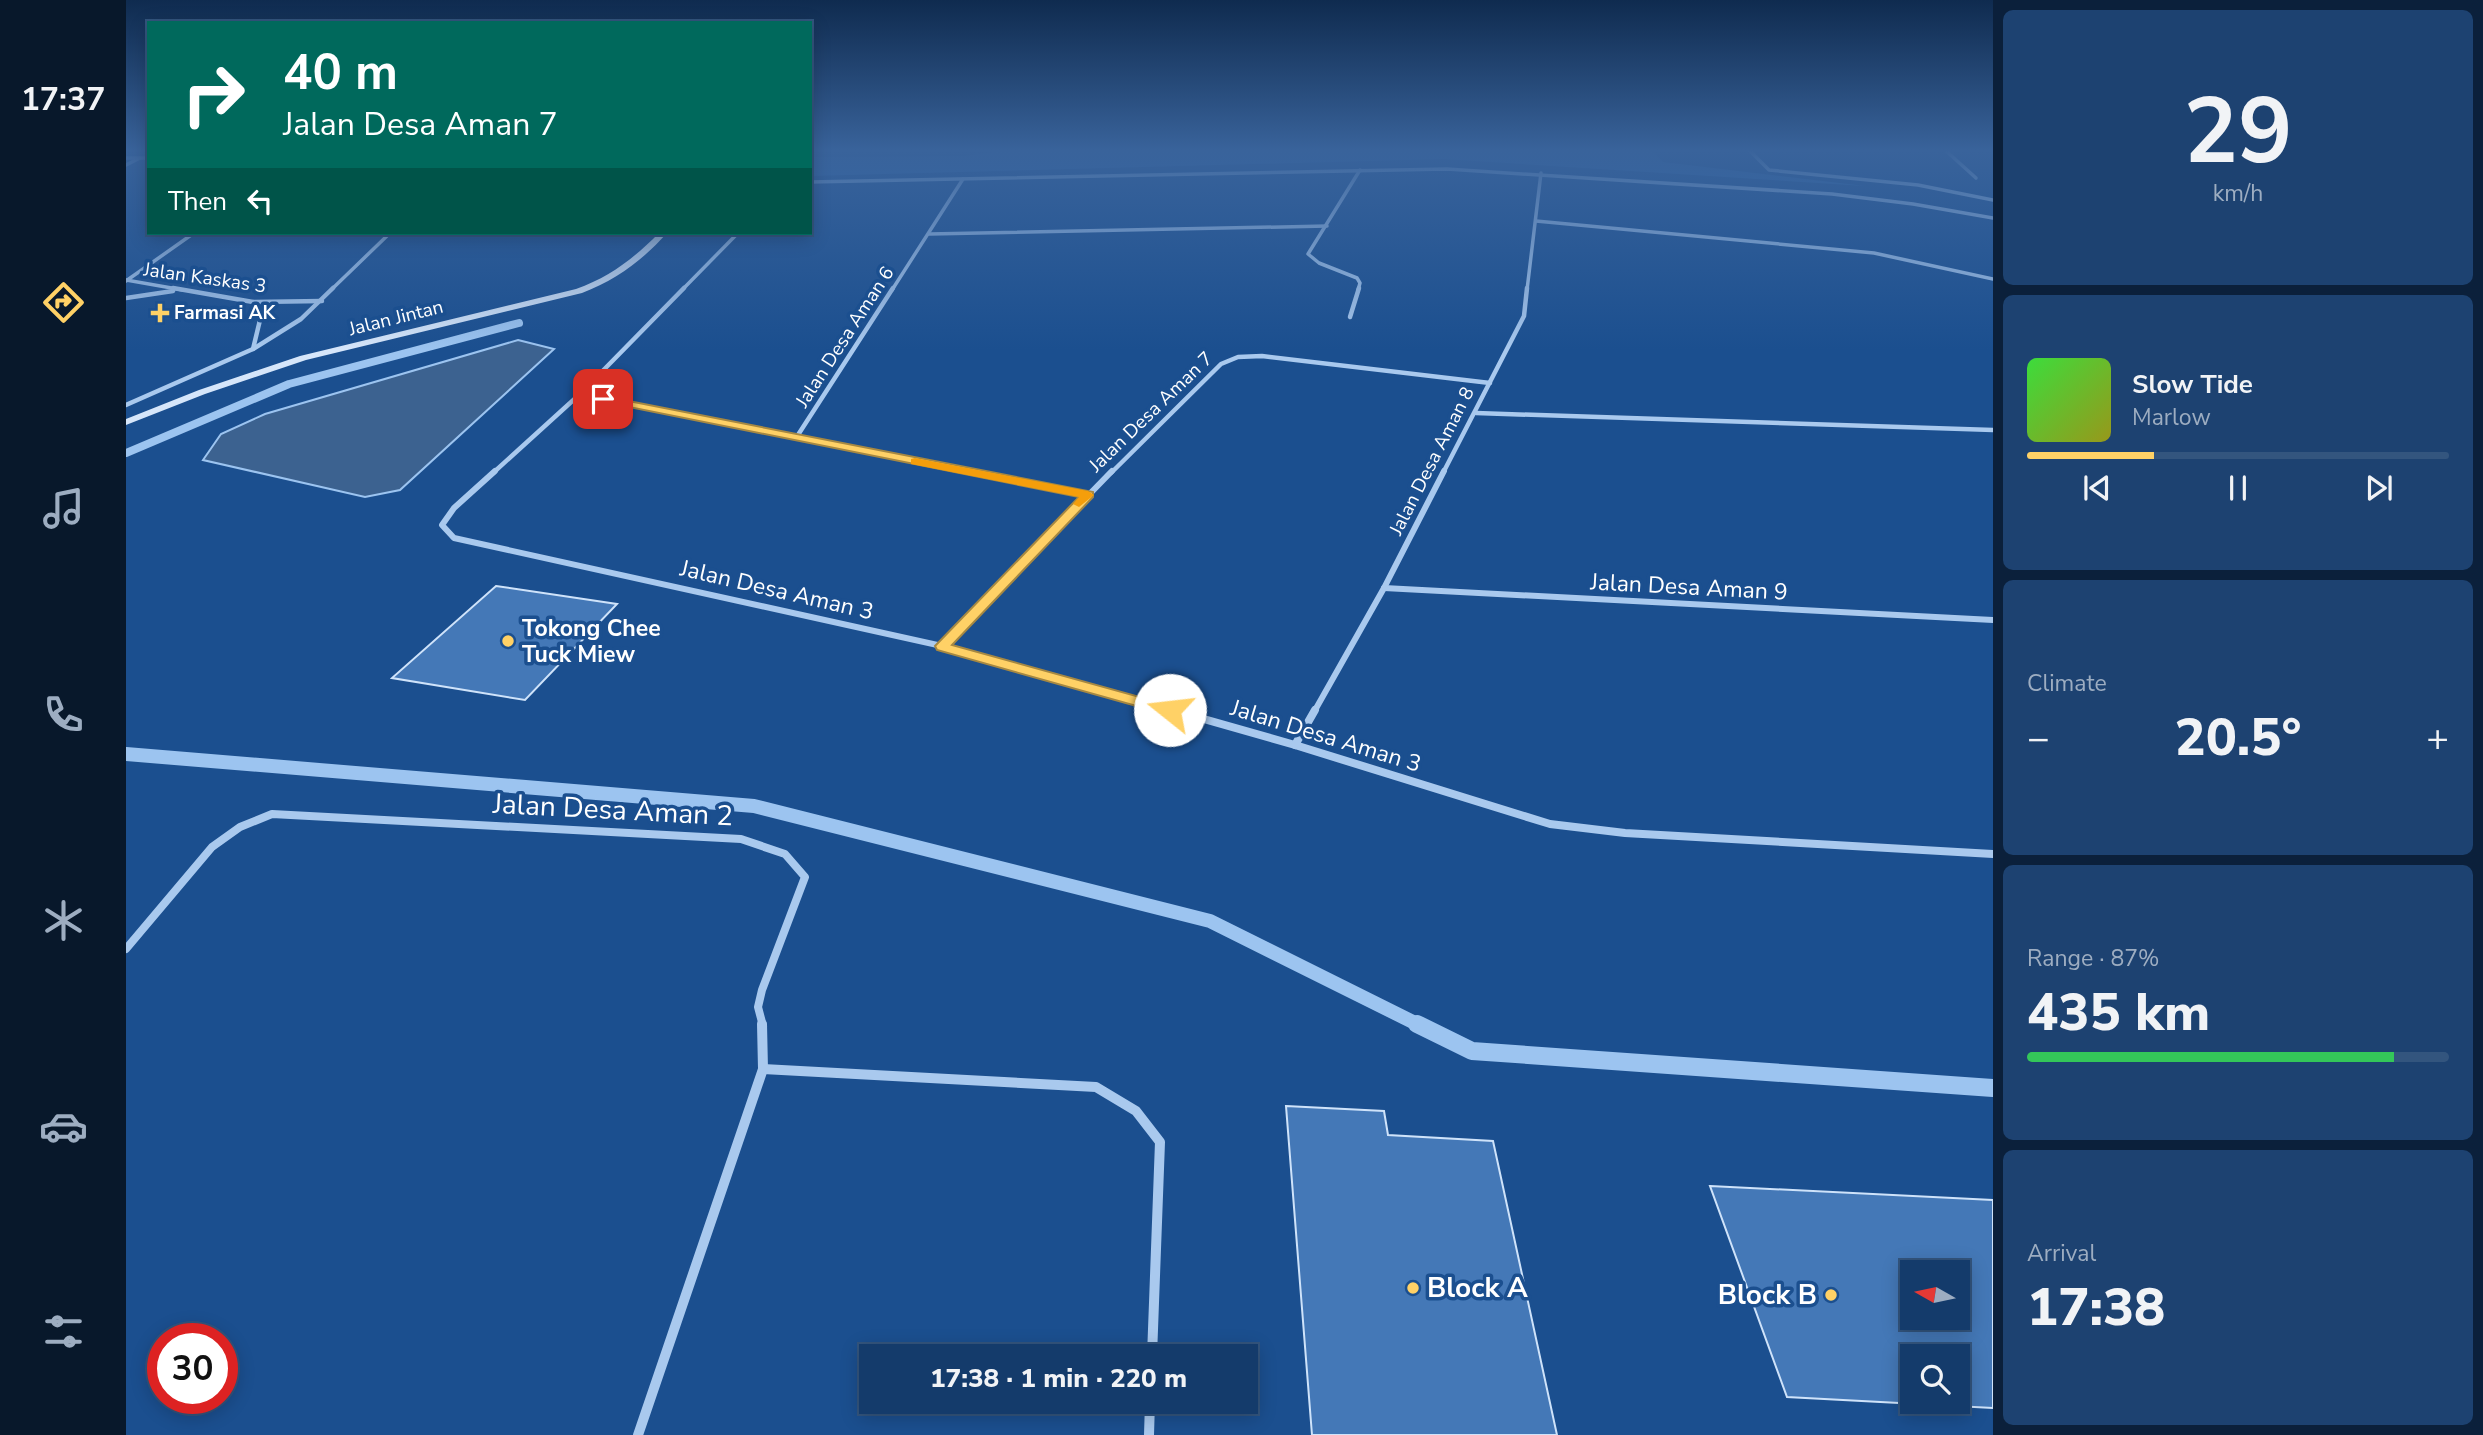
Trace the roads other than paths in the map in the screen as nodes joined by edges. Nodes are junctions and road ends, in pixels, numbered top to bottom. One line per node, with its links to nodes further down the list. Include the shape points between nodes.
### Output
1 (940, 216): 6 (street, Jalan Desa Aman 6)
2 (1333, 216): 5 (street)
3 (1537, 216): 4 (street, Jalan Desa Aman 8)
4 (1536, 221): 11 (street, via 1874,253); 19 (street, Jalan Desa Aman 8, via 1524,316)
5 (1327, 226): 6 (street); 17 (street, via 1308,254 1357,278 1360,283)
6 (929, 234): 25 (street, Jalan Desa Aman 6)
7 (191, 235): 12 (street)
8 (388, 235): 15 (street)
9 (661, 235): 23 (street, Jalan Jintan, via 624,271 579,291 303,358)
10 (736, 235): 20 (street)
11 (1993, 279)
12 (126, 281): 13 (street, Jalan Kaskas 3)
13 (181, 290): 14 (street); 16 (street, Jalan Kaskas 3)
14 (126, 298)
15 (323, 300): 16 (street, Jalan Kaskas 3); 18 (street)
16 (253, 302): 18 (street, via 260,320)
17 (1350, 317)
18 (253, 349): 21 (street)
19 (1490, 383): 22 (street, Jalan Desa Aman 8); 26 (street, Jalan Desa Aman 7, via 1238,357 1221,363)
20 (580, 394): 25 (street); 29 (street, Jalan Desa Aman 3, via 454,508 442,525 454,538)
21 (126, 405)
22 (1476, 413): 24 (street); 27 (street, Jalan Desa Aman 8)
23 (126, 422)
24 (1993, 430)
25 (796, 438): 26 (street)
26 (1088, 495): 29 (street, Jalan Desa Aman 7)
27 (1384, 588): 28 (street, Jalan Desa Aman 9); 30 (street, Jalan Desa Aman 8)
28 (1993, 620)
29 (942, 646): 30 (street, Jalan Desa Aman 3)
30 (1295, 745): 31 (street, Jalan Desa Aman 3, via 1550,824 1625,833)
31 (1993, 854)
32 (126, 949): 33 (street, Jalan Desa Aman 2, via 212,847 240,827 272,814 741,839 785,854 806,877 758,1007 764,1030)
33 (763, 1069): 34 (street, via 1096,1087 1136,1111 1160,1142); 36 (street, Jalan Desa Aman 2)
34 (1152, 1344)
35 (1150, 1414): 37 (street)
36 (638, 1435)
37 (1149, 1435)

